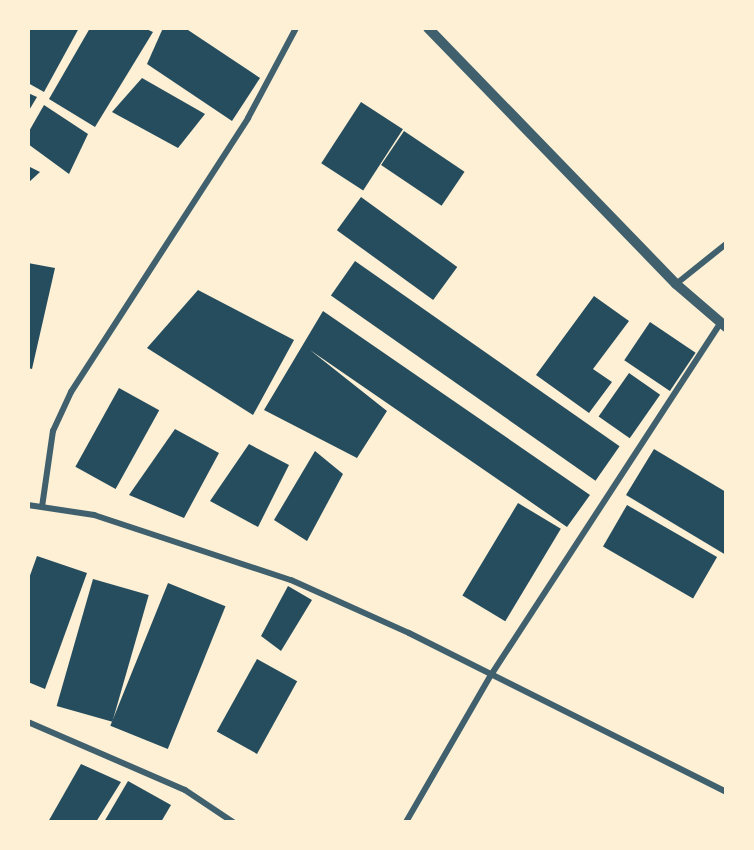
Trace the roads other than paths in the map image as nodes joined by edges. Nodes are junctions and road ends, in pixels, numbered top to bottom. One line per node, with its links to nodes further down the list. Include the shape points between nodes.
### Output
1 (296, 28): 7 (street, via 248,118 71,392 53,431)
2 (428, 28): 4 (street)
3 (726, 244): 4 (street)
4 (676, 284): 5 (street)
5 (723, 325): 8 (street)
6 (28, 505): 7 (street)
7 (42, 507): 8 (street, via 94,515 291,580 410,633)
8 (491, 675): 10 (street); 12 (street)
9 (28, 722): 11 (street, via 185,790)
10 (726, 792)
11 (233, 822)
12 (406, 822)

